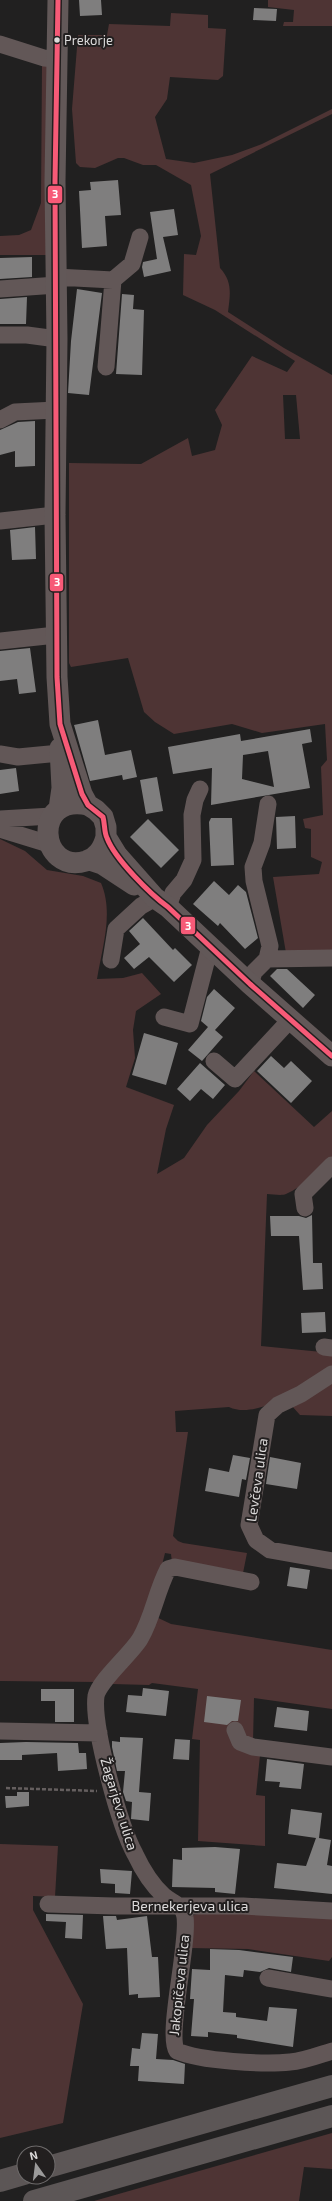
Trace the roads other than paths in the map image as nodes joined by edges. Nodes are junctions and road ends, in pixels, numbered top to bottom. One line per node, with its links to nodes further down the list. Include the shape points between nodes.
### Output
1 (58, 0): 3 (main road)
2 (0, 44): 3 (street, via 44,58)
3 (58, 59): 6 (main road)
4 (140, 237): 5 (street, via 132,264)
5 (113, 280): 6 (street); 10 (street)
6 (56, 281): 7 (street); 9 (main road)
7 (0, 289)
8 (0, 335): 9 (street)
9 (57, 339): 11 (main road)
10 (106, 367)
11 (56, 410): 12 (street, via 15,412); 13 (main road)
12 (0, 420)
13 (55, 515): 14 (street); 15 (main road)
14 (0, 521)
15 (56, 634): 16 (street); 17 (main road)
16 (0, 641)
17 (60, 724): 18 (main road); 22 (main road, via 82,794)
18 (60, 753): 19 (street, via 18,757); 23 (main road, via 62,788)
19 (0, 754)
20 (200, 789): 29 (street, via 192,815 193,860 184,880)
21 (268, 804): 32 (street, via 262,843 253,867 270,946)
22 (88, 805): 23 (main road, via 68,804); 26 (main road, via 103,817)
23 (56, 812): 24 (street); 27 (main road, via 47,835)
24 (0, 819)
25 (0, 829): 27 (street)
26 (106, 837): 28 (main road, via 101,850); 29 (main road, via 117,855)
27 (49, 844): 28 (main road, via 54,853 71,862 81,863)
28 (90, 860): 29 (main road, via 102,864)
29 (162, 902): 30 (main road); 33 (street, via 141,906 116,928)
30 (210, 947): 34 (main road); 35 (street, via 190,1024)
31 (332, 958): 32 (street)
32 (267, 959): 34 (street, via 254,972)
33 (111, 960)
34 (250, 984): 36 (main road)
35 (164, 1017)
36 (290, 1020): 37 (main road); 38 (street, via 235,1079)
37 (332, 1056)
38 (214, 1061)
39 (332, 1165): 40 (street, via 303,1194)
40 (305, 1208)
41 (332, 1374): 42 (street, Levčeva ulica, via 278,1405 267,1415 249,1525 256,1540 270,1550)
42 (332, 1561)
43 (251, 1582): 46 (street, Žagarjeva ulica, via 175,1567 168,1569 140,1640 101,1685 96,1696)
44 (235, 1730): 47 (street, via 240,1742 254,1747)
45 (0, 1731): 46 (street)
46 (99, 1733): 49 (street, Žagarjeva ulica, via 130,1846 165,1897)
47 (332, 1757)
48 (48, 1904): 49 (street, Bernekerjeva ulica)
49 (180, 1906): 50 (street, Bernekerjeva ulica, via 243,1906); 53 (street, Jakopičeva ulica, via 185,1918 174,2026 173,2044 177,2051 201,2057 273,2063 292,2062)
50 (332, 1911)
51 (268, 1978): 52 (street)
52 (332, 1989)
53 (332, 2051)
54 (332, 2086): 56 (highway)
55 (332, 2116): 59 (highway)
56 (56, 2165)
57 (16, 2176): 58 (highway)
58 (0, 2181)
59 (34, 2201)

